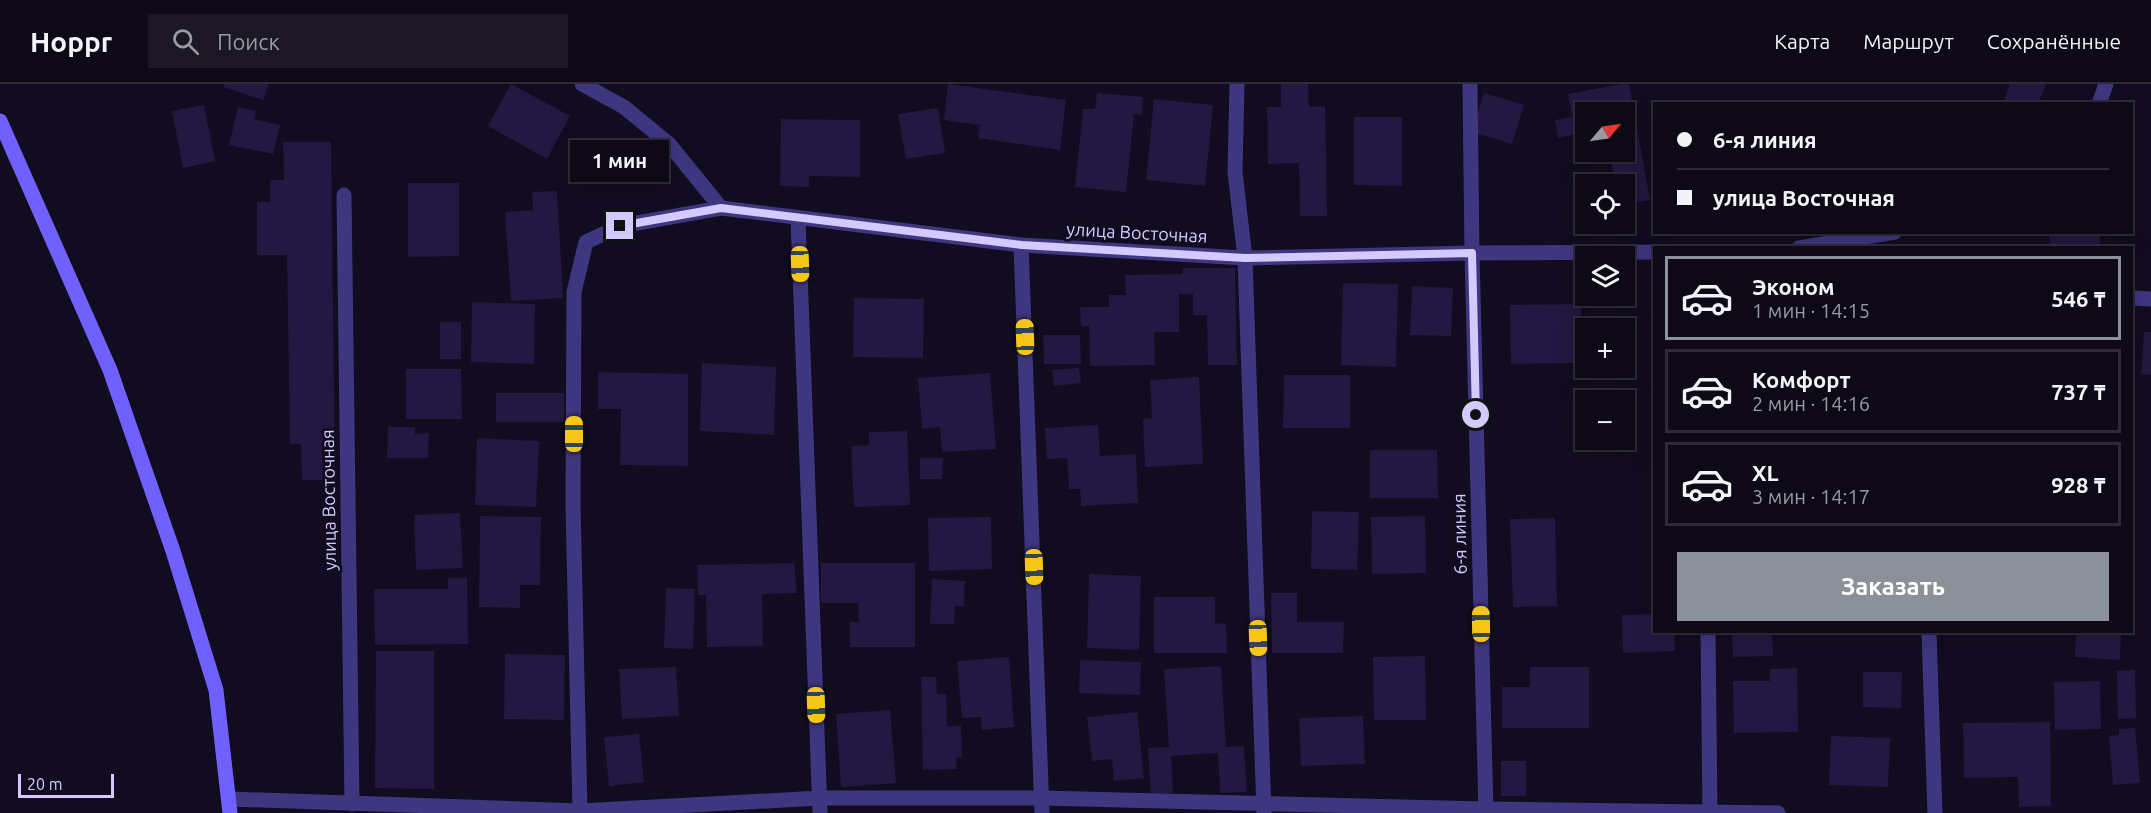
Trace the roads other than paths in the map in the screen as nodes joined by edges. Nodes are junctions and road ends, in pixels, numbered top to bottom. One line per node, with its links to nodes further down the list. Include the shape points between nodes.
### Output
1 (582, 84): 8 (street, via 624,107 669,144)
2 (1237, 84): 15 (street, via 1235,172)
3 (1470, 84): 14 (street, 6-я линия)
4 (2106, 84): 5 (street)
5 (2100, 102)
6 (0, 121): 21 (main road, via 110,370 169,541 216,690)
7 (344, 195): 24 (street, улица Восточная)
8 (721, 208): 9 (street, улица Восточная); 26 (street, улица Восточная, via 620,226 586,242 574,292 573,505)
9 (798, 218): 11 (street, улица Восточная); 22 (street)
10 (1883, 234): 12 (street)
11 (1022, 245): 15 (street, улица Восточная); 20 (street)
12 (1811, 246)
13 (1653, 252): 14 (street, улица Восточная)
14 (1472, 253): 15 (street, улица Восточная); 25 (street, 6-я линия)
15 (1245, 258): 23 (street)
16 (2133, 298): 17 (street)
17 (2151, 299)
18 (1708, 633): 27 (street)
19 (1929, 633): 29 (street)
20 (1042, 805): 22 (street); 23 (street)
21 (230, 806): 24 (street)
22 (820, 806): 26 (street)
23 (1264, 808): 25 (street)
24 (352, 809): 26 (street)
25 (1486, 811): 27 (street)
26 (580, 812)
27 (1710, 812): 28 (street)
28 (1778, 813)
29 (1935, 813)

